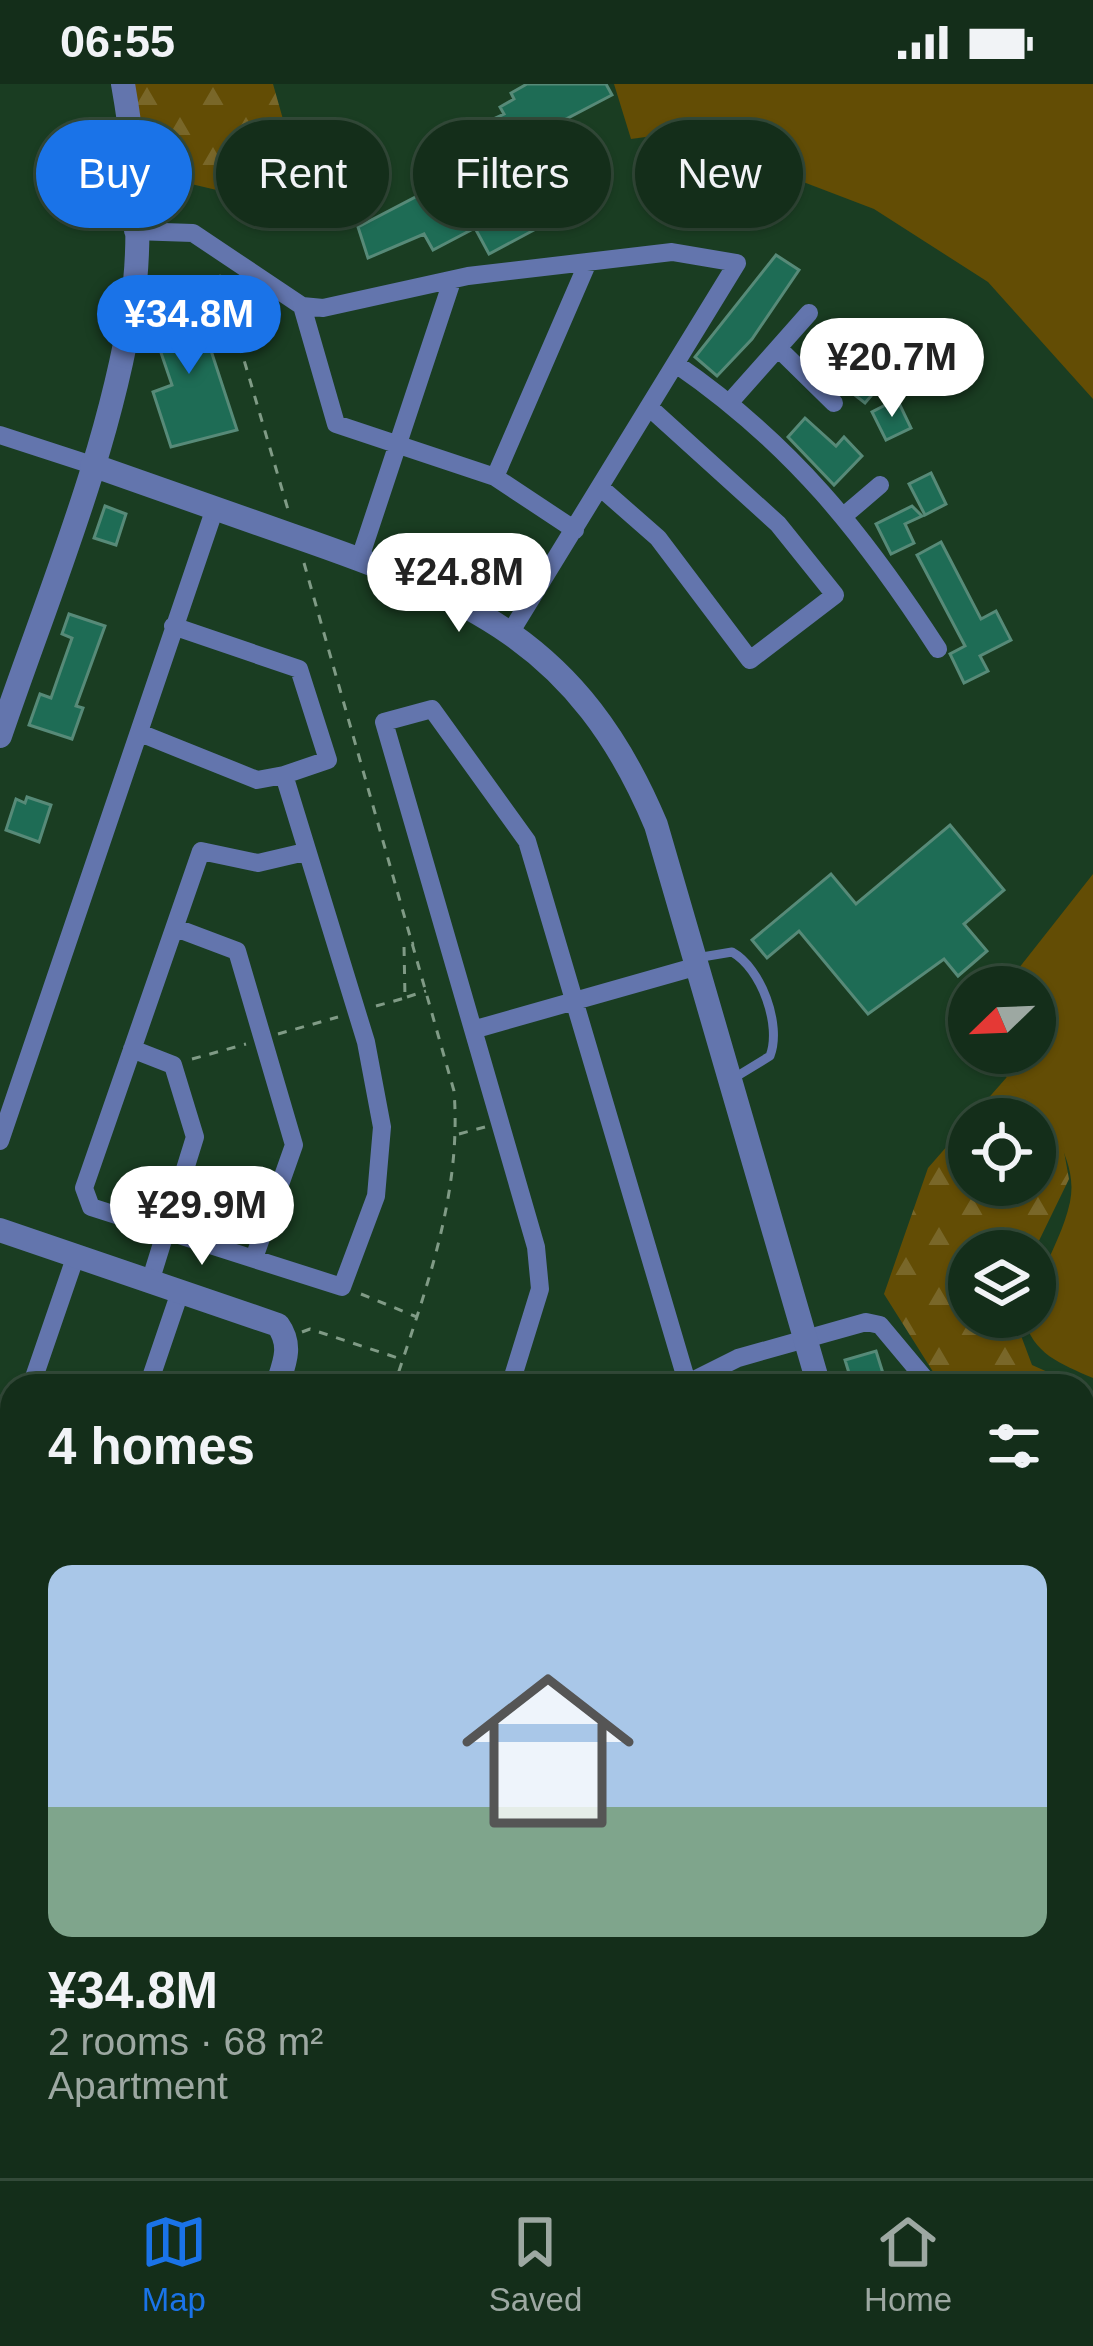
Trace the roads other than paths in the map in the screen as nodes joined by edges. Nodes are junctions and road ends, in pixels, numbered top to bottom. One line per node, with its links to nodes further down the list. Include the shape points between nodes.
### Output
1 (123, 84): 2 (street)
2 (133, 231): 5 (street, via 193,233); 14 (street, via 133,299)
3 (588, 262): 4 (street); 8 (street, via 672,252 737,263); 15 (street)
4 (452, 281): 5 (street); 13 (street)
5 (302, 306): 13 (street, via 336,424)
6 (809, 313): 7 (street)
7 (778, 348): 9 (street); 10 (street)
8 (676, 364): 9 (street); 11 (street)
9 (730, 402): 19 (street)
10 (834, 403)
11 (650, 408): 17 (street); 17 (street, via 778,524 835,595 750,660 658,538)
12 (0, 435): 14 (street)
13 (394, 445): 15 (street); 21 (street)
14 (92, 465): 18 (street); 26 (street)
15 (495, 477): 20 (street)
16 (880, 484): 19 (street)
17 (601, 488): 20 (street)
18 (214, 508): 21 (street); 22 (street)
19 (846, 514): 24 (street)
20 (575, 530): 23 (street)
21 (360, 558): 23 (street, via 430,584)
22 (173, 626): 25 (street); 27 (street, via 299,669 328,760)
23 (510, 633): 30 (street, via 562,677 626,762 656,825)
24 (938, 649)
25 (140, 733): 27 (street, via 256,780); 35 (street)
26 (0, 736)
27 (284, 775): 28 (street)
28 (305, 852): 29 (street, via 258,863 201,851); 39 (street, via 357,1011 382,1126 376,1196 342,1287)
29 (176, 928): 33 (street); 39 (street, via 238,951 294,1145)
30 (697, 962): 31 (street); 34 (street); 34 (lane, via 724,951 747,961 775,1027 770,1056)
31 (573, 1001): 32 (street); 32 (street, via 527,841 432,709 384,722); 47 (street)
32 (476, 1029): 46 (street, via 536,1247 540,1289)
33 (132, 1049): 36 (street, via 172,1065 195,1137); 36 (street, via 84,1188 91,1207)
34 (729, 1080): 42 (street)
35 (0, 1141)
36 (168, 1228): 39 (street); 40 (street)
37 (0, 1230): 38 (street)
38 (75, 1258): 40 (street); 43 (street)
39 (254, 1258)
40 (150, 1282): 41 (street)
41 (180, 1292): 44 (street); 45 (street, via 278,1325 287,1337)
42 (804, 1338): 48 (street); 49 (street); 50 (street, via 880,1325)
43 (35, 1374)
44 (152, 1374)
45 (279, 1374)
46 (514, 1374)
47 (681, 1374)
48 (705, 1374)
49 (814, 1374)
50 (921, 1374)

